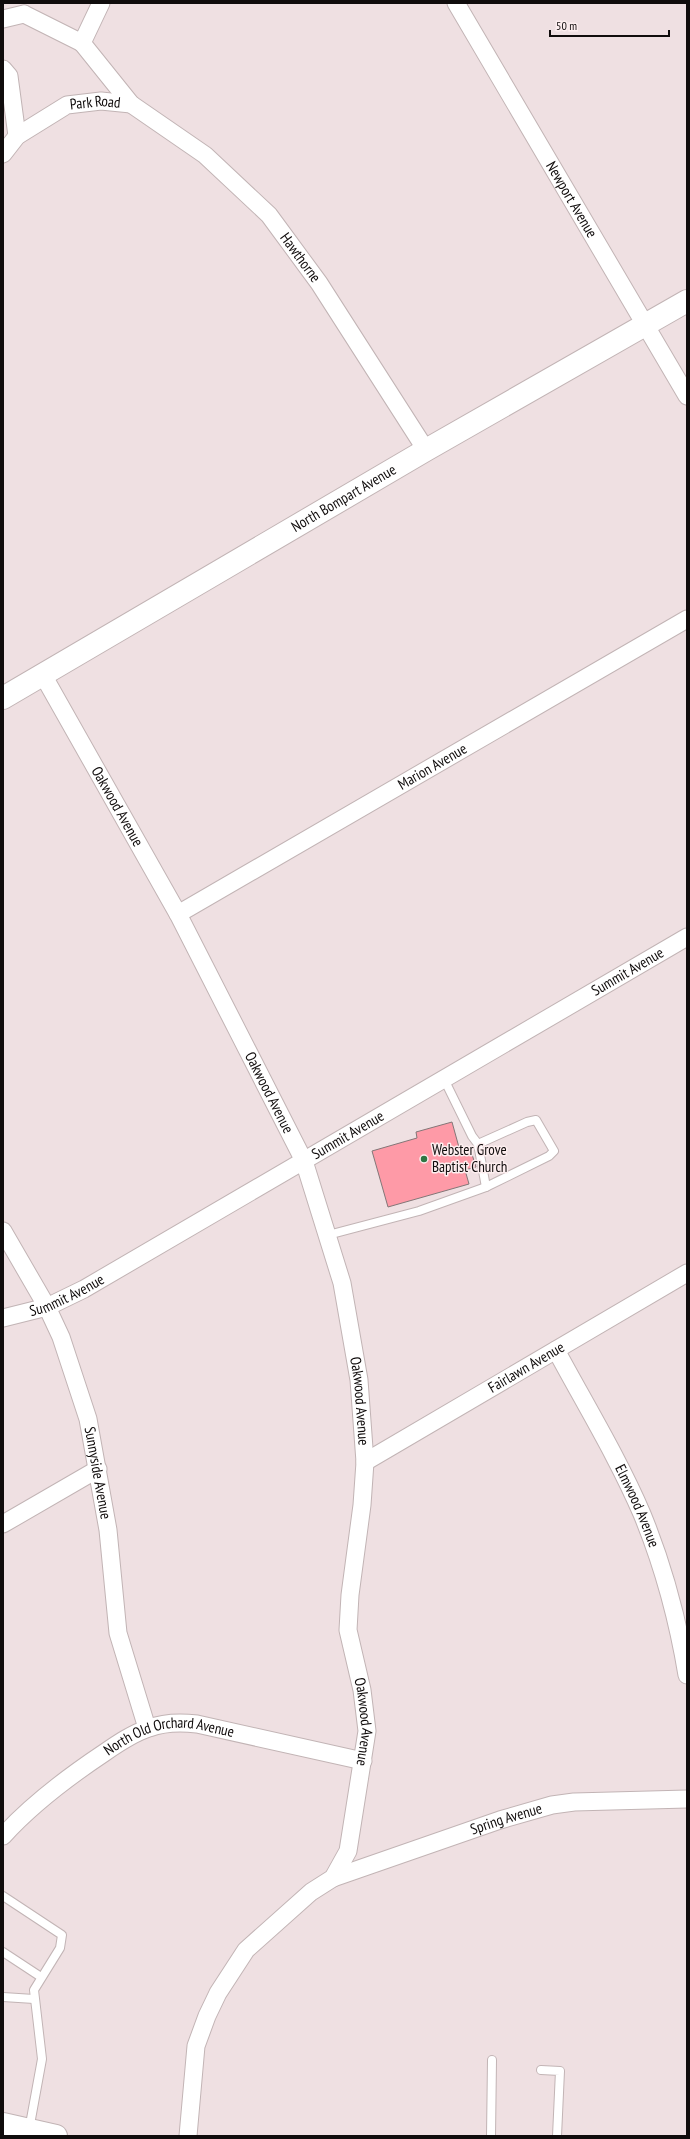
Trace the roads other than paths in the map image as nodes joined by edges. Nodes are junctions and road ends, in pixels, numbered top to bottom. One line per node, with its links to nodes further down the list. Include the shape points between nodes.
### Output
1 (101, 3): 5 (street)
2 (456, 3): 11 (street, Newport Avenue)
3 (27, 9): 4 (street); 5 (street)
4 (3, 19)
5 (82, 43): 7 (street, Park Road)
6 (3, 69): 8 (street, via 9,76)
7 (131, 104): 8 (street, Park Road, via 101,101 67,105); 13 (street, Hawthorne, via 205,155 269,215 319,283)
8 (17, 136): 9 (street, Park Road)
9 (3, 154)
10 (687, 301): 11 (street, North Bompart Avenue)
11 (646, 325): 12 (street, Newport Avenue); 13 (street, North Bompart Avenue)
12 (687, 396)
13 (426, 450): 15 (street, North Bompart Avenue)
14 (687, 619): 17 (street, Marion Avenue)
15 (44, 674): 16 (street, North Bompart Avenue); 17 (street, Oakwood Avenue)
16 (3, 698)
17 (178, 914): 21 (street, Oakwood Avenue)
18 (687, 937): 19 (street, Summit Avenue)
19 (444, 1079): 20 (lane); 21 (street, Summit Avenue)
20 (478, 1144): 22 (lane); 22 (lane, via 536,1120 554,1151 549,1156)
21 (304, 1161): 24 (street, Oakwood Avenue); 26 (street, Summit Avenue, via 84,1289)
22 (486, 1186): 24 (lane, via 419,1211)
23 (3, 1231): 26 (street, Sunnyside Avenue)
24 (328, 1235): 29 (street, Oakwood Avenue, via 351,1326 359,1380)
25 (687, 1272): 28 (street, Fairlawn Avenue)
26 (47, 1307): 27 (street, Summit Avenue); 30 (street, Sunnyside Avenue, via 75,1376 88,1419)
27 (3, 1318)
28 (556, 1350): 29 (street, Fairlawn Avenue); 32 (street, Elmwood Avenue, via 616,1460 642,1514 674,1612)
29 (365, 1462): 34 (street, Oakwood Avenue, via 348,1630 365,1709 367,1730)
30 (98, 1469): 31 (street); 33 (street, Sunnyside Avenue, via 108,1530 118,1633)
31 (3, 1524)
32 (687, 1675)
33 (147, 1728): 34 (street, North Old Orchard Avenue, via 181,1722 197,1724); 36 (street, North Old Orchard Avenue, via 116,1745 56,1787)
34 (363, 1761): 37 (street, Oakwood Avenue, via 348,1851)
35 (687, 1799): 37 (street, Spring Avenue, via 574,1802 544,1807)
36 (3, 1836)
37 (333, 1878): 48 (street, Oakwood Avenue, via 311,1892 246,1950 218,1993 206,2016 196,2046)
38 (3, 1896): 40 (lane, via 62,1935 60,1948)
39 (3, 1952): 40 (lane)
40 (41, 1977): 42 (lane, via 34,1990)
41 (3, 1997): 42 (lane)
42 (34, 1999): 46 (lane, via 42,2059)
43 (492, 2060): 49 (lane)
44 (541, 2070): 50 (lane, via 560,2071)
45 (3, 2124): 46 (street)
46 (29, 2133): 47 (street)
47 (56, 2136)
48 (188, 2136)
49 (491, 2136)
50 (557, 2136)

